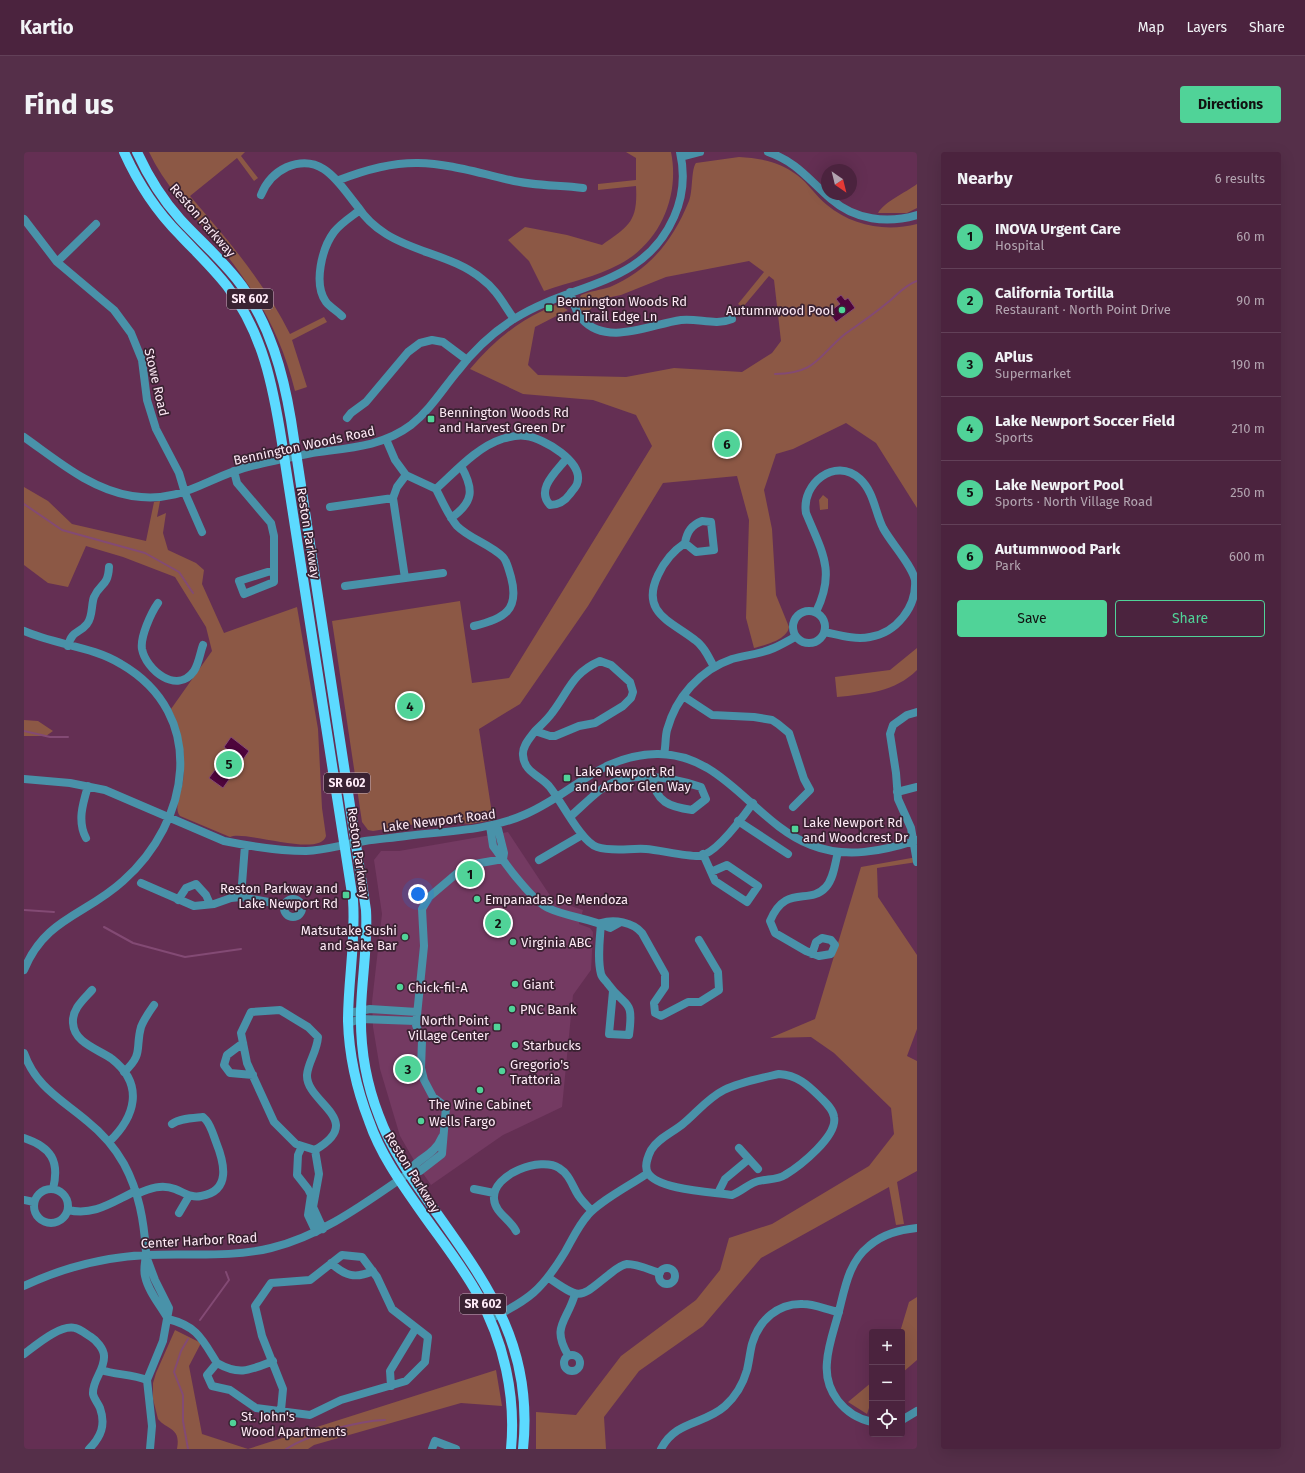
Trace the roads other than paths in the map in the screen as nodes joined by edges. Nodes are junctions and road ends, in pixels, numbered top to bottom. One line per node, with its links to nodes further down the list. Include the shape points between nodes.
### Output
1 (124, 152): 24 (main road, Reston Parkway / SR 602, via 153,204 219,276 245,313 258,339 270,374)
2 (137, 152): 22 (main road, Reston Parkway / SR 602, via 168,204 229,270 260,316 282,375)
3 (700, 152): 5 (street)
4 (768, 152): 10 (street, via 798,167 831,199 850,211 884,220)
5 (681, 154): 14 (street, Bennington Woods Road, via 683,176 680,200 671,225 657,245 644,259 628,270)
6 (339, 180): 7 (street, via 375,160 397,155 420,155 439,158 512,181); 8 (street, via 319,165 300,163 276,173); 9 (street)
7 (583, 188)
8 (261, 195)
9 (360, 210): 15 (street, via 334,232 324,250 321,264 324,298); 17 (street, via 375,226 398,240 473,272 492,288)
10 (917, 215)
11 (24, 219): 13 (street, Stowe Road)
12 (96, 224): 13 (street)
13 (57, 262): 29 (street, Stowe Road, via 114,310 131,333 142,360 150,414 179,473)
14 (570, 292): 16 (street, via 581,319 602,332 619,333 681,320 718,323); 17 (street, Bennington Woods Road)
15 (342, 316)
16 (732, 318)
17 (514, 319): 18 (street, Bennington Woods Road, via 484,342)
18 (467, 360): 19 (street, via 443,342 420,342 408,352 366,402); 21 (street, Bennington Woods Road, via 422,415 410,426)
19 (347, 418)
20 (24, 437): 29 (street, Bennington Woods Road, via 84,479 108,490 149,497)
21 (386, 439): 22 (street, Bennington Woods Road, via 357,448); 27 (street, via 395,460)
22 (297, 457): 24 (street, Bennington Woods Road); 70 (main road, Reston Parkway / SR 602)
23 (567, 458): 23 (street, via 576,469 577,483 566,499 558,505 550,505 544,492 546,486); 25 (street, via 552,445 526,436 514,436 494,443)
24 (285, 459): 26 (street, Bennington Woods Road); 72 (main road, Reston Parkway / SR 602)
25 (461, 466): 28 (street); 32 (street, via 470,481 470,492 462,510)
26 (234, 471): 29 (street, Bennington Woods Road); 36 (street, via 237,483 271,523 274,536)
27 (406, 475): 28 (street); 30 (street, via 397,486)
28 (436, 489): 32 (street)
29 (185, 492): 33 (street, Stowe Road)
30 (393, 498): 31 (street); 38 (street)
31 (330, 507)
32 (451, 518): 42 (street, via 458,527 504,558 513,586 513,601 508,612 496,620)
33 (202, 532)
34 (685, 543): 48 (street, via 668,557 659,572 652,598 659,615 696,640)
35 (109, 567): 47 (street, via 107,581 94,597 90,620 72,635)
36 (274, 570)
37 (443, 573): 38 (street)
38 (405, 578): 39 (street)
39 (345, 586)
40 (158, 603): 49 (street, via 151,614 142,643 144,654)
41 (816, 612): 44 (street, via 823,620); 44 (street, via 823,598 827,574 825,560 806,513 806,495 817,479 824,474 845,472 860,478 865,485 872,497 878,519 911,569 916,592 914,605 908,615 884,632 870,637 855,638); 45 (street, via 807,612 797,618 793,623)
42 (474, 626)
43 (24, 631): 47 (street)
44 (825, 632): 45 (street, via 815,642 807,643)
45 (795, 637): 48 (street, via 773,649)
46 (203, 645): 49 (street, via 194,672 184,679 167,680)
47 (68, 646): 50 (street, via 108,657)
48 (714, 667): 51 (street, via 700,677)
49 (154, 669): 50 (street)
50 (143, 680): 64 (street, via 164,705 179,743 181,770 178,793)
51 (683, 696): 54 (street, via 667,731); 62 (street, via 712,715 772,720 789,733 810,790)
52 (917, 712): 59 (street, via 907,715 894,725 890,734)
53 (535, 731): 53 (street, via 555,736 579,726 595,723 623,706 631,698 633,692 630,682 611,665 600,661 587,667 575,678 552,713); 60 (street, via 522,754 532,773 550,786)
54 (664, 754): 60 (street, Lake Newport Road, via 635,756 616,761); 61 (street, Lake Newport Road, via 694,761 706,767 727,780)
55 (24, 778): 57 (street, Lake Newport Road)
56 (653, 778): 56 (street, via 688,782 701,787 706,799 692,810 667,804 659,798); 63 (street, via 630,778 611,784)
57 (88, 786): 64 (street, Lake Newport Road, via 126,798); 68 (street, via 81,818)
58 (917, 787): 59 (street)
59 (897, 792): 69 (street)
60 (556, 797): 63 (street); 66 (street, Lake Newport Road, via 528,814)
61 (753, 803): 65 (street); 73 (street, Lake Newport Road, via 795,837 811,845)
62 (793, 807)
63 (571, 816): 67 (street)
64 (169, 817): 71 (street, Lake Newport Road, via 215,838); 88 (street, via 154,846 135,870 110,892 50,930 33,951)
65 (738, 822): 74 (street, via 715,847); 75 (street)
66 (494, 826): 70 (street, Lake Newport Road); 76 (street, via 504,853)
67 (582, 835): 74 (street, via 596,847 646,849 700,856); 77 (street)
68 (86, 838)
69 (915, 841): 73 (street, Lake Newport Road, via 860,853); 78 (street)
70 (356, 843): 72 (street, Lake Newport Road); 93 (main road, Reston Parkway / SR 602, via 367,928)
71 (245, 845): 72 (street, Lake Newport Road, via 306,851); 81 (street)
72 (345, 845): 94 (main road, Reston Parkway / SR 602, via 353,900 354,928)
73 (838, 852): 87 (street, via 831,879 826,887 811,896 794,896 776,908 770,921 775,933)
74 (703, 854): 79 (street)
75 (788, 854)
76 (503, 859): 85 (street, via 541,904 564,914); 92 (street, via 466,867 426,900 421,916 424,946)
77 (539, 860)
78 (917, 862)
79 (711, 872): 79 (street, via 716,881 747,902 758,886 727,865)
80 (140, 883): 82 (street)
81 (241, 896): 83 (street); 84 (street)
82 (178, 900): 83 (street, via 194,906); 83 (street, via 186,888 196,884)
83 (210, 904)
84 (285, 905)
85 (601, 924): 86 (street, via 610,928 619,923 629,923 638,928 665,974 665,988 654,1003 655,1013 661,1016 688,1002 700,1002 719,990 718,972); 90 (street, via 601,975)
86 (699, 940)
87 (812, 954)
88 (24, 970)
89 (92, 990): 98 (street, via 75,1010 75,1031 82,1040 111,1058)
90 (613, 991): 90 (street, via 630,1008 629,1035 609,1034)
91 (154, 1005): 98 (street, via 141,1028 138,1055)
92 (417, 1012): 93 (street); 95 (street)
93 (361, 1014): 94 (street); 95 (street); 108 (main road, Reston Parkway / SR 602, via 366,1070 375,1104 393,1148)
94 (348, 1018): 110 (main road, Reston Parkway / SR 602, via 352,1058 362,1101 376,1138)
95 (415, 1021): 108 (street, via 422,1046 421,1068 424,1080 433,1097 446,1108 442,1137 435,1151 415,1165)
96 (243, 1043): 99 (street, via 247,1063); 99 (street, via 227,1056 224,1065 230,1073); 105 (street, via 241,1033 251,1012 280,1010 308,1027 318,1037 318,1048 308,1076 309,1085 332,1113 335,1122 334,1134 327,1143)
97 (24, 1053): 102 (street, via 33,1071 50,1093 88,1121)
98 (124, 1072): 102 (street, via 132,1091 131,1111 124,1126)
99 (253, 1075): 103 (street, via 274,1122 296,1144)
100 (172, 1124): 116 (street, via 176,1121 204,1118 210,1124 223,1160 223,1179 216,1189 201,1196)
101 (24, 1138): 111 (street, via 41,1145 51,1155 56,1169)
102 (109, 1142): 113 (street, via 124,1164)
103 (302, 1146): 105 (street); 123 (street, via 298,1155 297,1175 311,1195 308,1215)
104 (739, 1148): 106 (street)
105 (315, 1150): 123 (street, via 319,1174 313,1207)
106 (749, 1159): 107 (street); 115 (street, via 725,1179)
107 (758, 1169)
108 (409, 1173): 110 (street, Center Harbor Road); 133 (main road, Reston Parkway / SR 602, via 476,1269)
109 (648, 1173): 115 (street, via 669,1186); 115 (street, via 646,1167 651,1150 714,1095 725,1089 763,1078 789,1074 801,1079 821,1097 834,1116 834,1127 820,1146 785,1175 753,1183 732,1195); 120 (street)
110 (399, 1180): 123 (street, Center Harbor Road); 135 (main road, Reston Parkway / SR 602, via 472,1284)
111 (53, 1189): 118 (street, via 39,1193); 119 (street, via 65,1195)
112 (474, 1189): 114 (street)
113 (137, 1192): 116 (street, via 165,1187); 119 (street, via 92,1212); 125 (street)
114 (494, 1193): 120 (street, via 506,1176 535,1164 548,1163 565,1173 577,1194); 124 (street, via 497,1209)
115 (718, 1193)
116 (189, 1196): 121 (street)
117 (24, 1200): 118 (street)
118 (34, 1202): 119 (street, via 38,1217 47,1223 58,1222)
119 (68, 1210)
120 (592, 1211): 129 (street)
121 (179, 1213)
122 (917, 1228): 132 (street, via 885,1235 861,1253 850,1271)
123 (319, 1230): 125 (street, Center Harbor Road, via 282,1244 243,1252)
124 (516, 1231)
125 (146, 1255): 130 (street, Center Harbor Road, via 86,1264); 134 (street, via 167,1302)
126 (331, 1264): 127 (street, via 349,1276); 127 (street, via 342,1255 362,1257); 139 (street, via 310,1280 272,1283 255,1306 262,1336)
127 (373, 1271): 136 (street, via 392,1309)
128 (660, 1274): 128 (street, via 661,1280 667,1284 673,1282 673,1271 667,1268); 131 (street, via 634,1265 623,1265 585,1293)
129 (549, 1278): 131 (street); 133 (street, via 529,1298)
130 (24, 1286)
131 (575, 1294): 138 (street, via 560,1332 561,1344)
132 (839, 1312): 147 (street, via 828,1354 829,1382 836,1399 843,1406 858,1418); 154 (street, via 797,1304 773,1313 755,1335 743,1380 732,1399 717,1412 683,1426)
133 (501, 1314): 135 (street); 153 (main road, Reston Parkway / SR 602, via 514,1348 522,1387 525,1423)
134 (168, 1319): 140 (street, via 194,1330); 142 (street, via 160,1351)
135 (490, 1319): 152 (main road, Reston Parkway / SR 602, via 504,1358 508,1381 512,1422)
136 (416, 1328): 143 (street, via 390,1371); 143 (street, via 428,1337 425,1362 406,1381)
137 (24, 1354): 141 (street, via 54,1333 64,1328 75,1328 94,1338 102,1348 104,1356)
138 (568, 1355)
139 (273, 1361): 140 (street, via 247,1371 230,1371); 144 (street, via 282,1389)
140 (217, 1364): 144 (street, via 208,1375 212,1386 230,1390 256,1408)
141 (101, 1370): 142 (street); 148 (street, via 94,1383 93,1395 100,1409 103,1429 98,1440)
142 (146, 1380): 149 (street, via 152,1426)
143 (391, 1386): 144 (street, via 340,1400 310,1415)
144 (281, 1410)
145 (917, 1411): 146 (street)
146 (905, 1418)
147 (869, 1421)
148 (89, 1449)
149 (150, 1449)
150 (432, 1449): 151 (street, via 435,1441)
151 (456, 1449)
152 (511, 1449)
153 (523, 1449)
154 (661, 1449)

